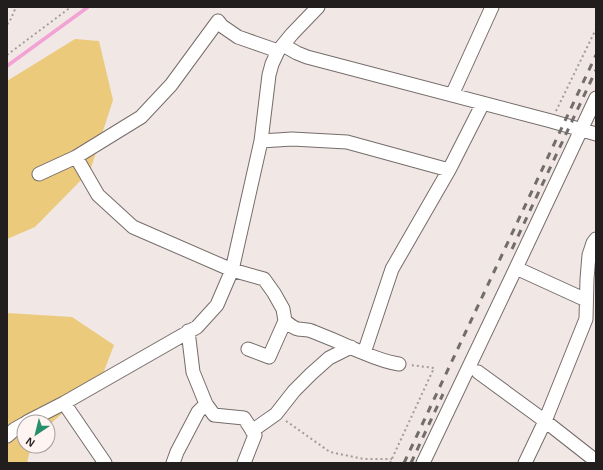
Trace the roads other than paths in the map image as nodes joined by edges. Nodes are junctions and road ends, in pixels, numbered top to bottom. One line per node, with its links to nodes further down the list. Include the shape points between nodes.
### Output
1 (318, 7): 3 (street)
2 (492, 7): 4 (street)
3 (281, 48): 4 (street); 9 (street, via 269,75); 10 (street, via 238,37 218,22 171,85 141,118)
4 (452, 95): 6 (street)
5 (596, 98): 7 (street)
6 (483, 103): 7 (street); 11 (street)
7 (581, 130): 8 (street); 14 (street)
8 (596, 134)
9 (261, 141): 11 (street, via 292,139 347,142); 15 (street)
10 (76, 157): 12 (street); 15 (street, via 98,195 133,227)
11 (449, 170): 21 (street, via 392,270)
12 (39, 174)
13 (596, 240): 16 (street, via 589,255)
14 (516, 268): 16 (street); 35 (street)
15 (232, 270): 17 (street, via 264,279 283,309); 18 (street, via 218,305 197,327)
16 (586, 300): 27 (street, via 586,319)
17 (285, 321): 19 (street, via 298,329 312,331); 20 (street, via 269,357)
18 (188, 331): 24 (street); 25 (street, via 192,372)
19 (351, 347): 21 (street); 29 (street, via 329,358 311,374 276,414)
20 (248, 349)
21 (364, 353): 22 (street)
22 (399, 364)
23 (478, 372): 27 (street)
24 (64, 403): 26 (street); 32 (street)
25 (206, 404): 29 (street, via 214,415 244,418); 33 (street, via 198,412)
26 (43, 414)
27 (545, 421): 31 (street); 36 (street)
28 (16, 427): 30 (street)
29 (252, 430): 34 (street, via 255,435)
30 (7, 436)
31 (596, 461)
32 (105, 463)
33 (173, 463)
34 (244, 463)
35 (424, 463)
36 (525, 463)

